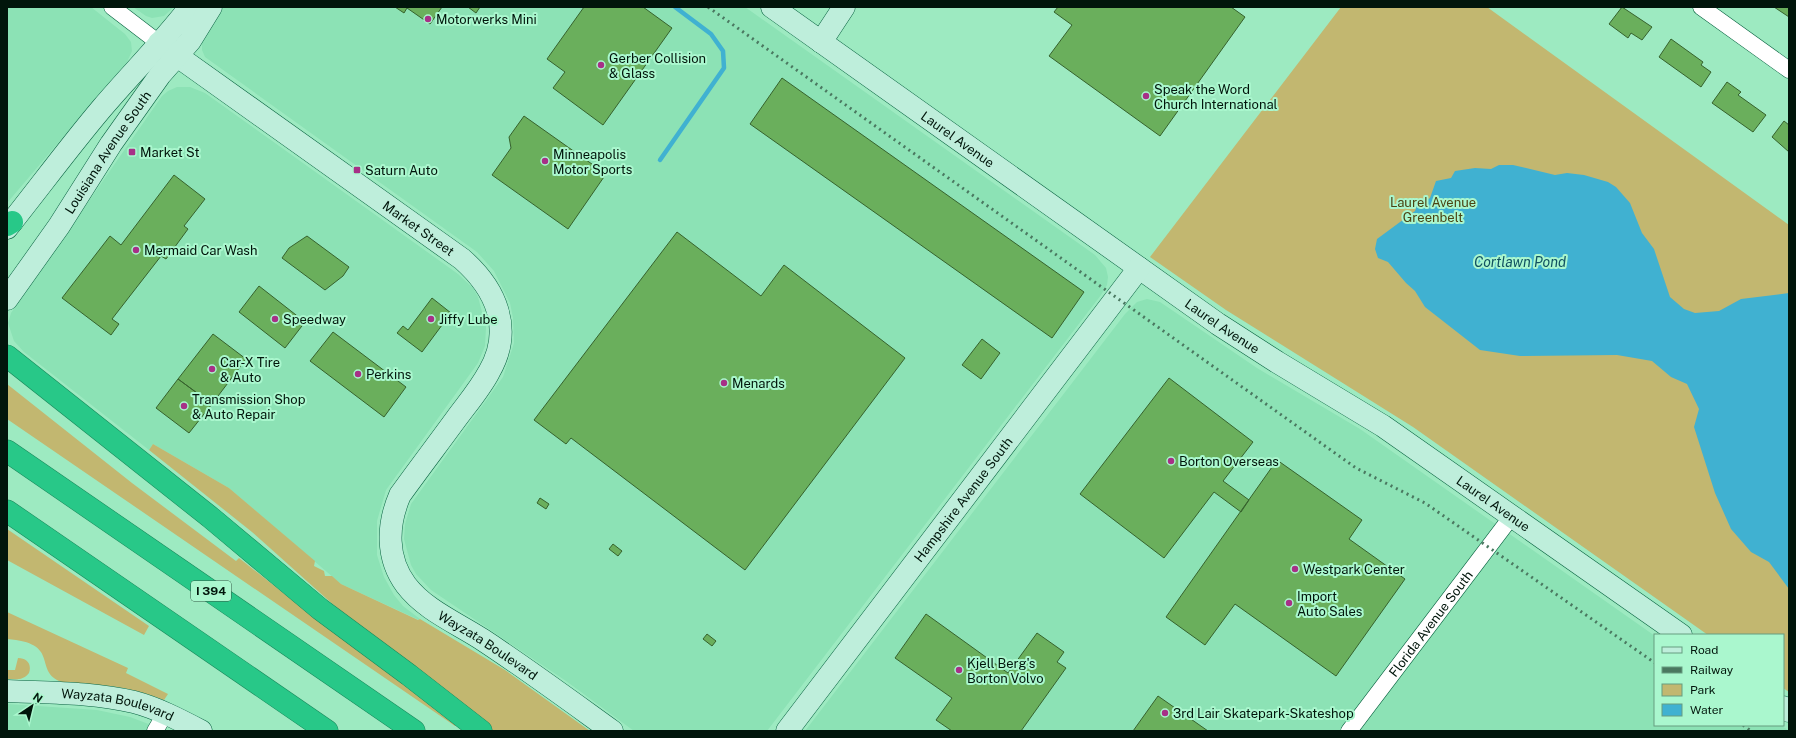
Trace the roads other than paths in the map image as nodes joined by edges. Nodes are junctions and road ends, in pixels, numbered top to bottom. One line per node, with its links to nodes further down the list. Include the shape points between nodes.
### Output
1 (112, 7): 8 (street, Market Street)
2 (190, 7): 8 (street, Louisiana Avenue South)
3 (211, 7): 9 (street, Louisiana Avenue South, via 190,41)
4 (772, 7): 7 (street, Laurel Avenue)
5 (844, 7): 7 (street)
6 (1701, 7): 10 (street)
7 (821, 42): 12 (street, Laurel Avenue)
8 (160, 43): 9 (street, Market Street); 11 (street, Louisiana Avenue South, via 90,122)
9 (177, 56): 13 (street, Louisiana Avenue South, via 160,75 111,144 59,226); 18 (street, Market Street, via 462,259 480,275 492,293 501,329 495,359 481,385 400,496 392,517)
10 (1789, 70)
11 (9, 225)
12 (1139, 268): 17 (street, Laurel Avenue, via 1218,324 1383,426); 27 (street, Hampshire Avenue South)
13 (7, 299)
14 (7, 356): 25 (highway, via 222,527 320,609)
15 (7, 451): 24 (highway, I 394)
16 (7, 511): 23 (highway)
17 (1512, 516): 19 (street, Laurel Avenue); 28 (street, Florida Avenue South)
18 (390, 539): 26 (street, Wayzata Boulevard, via 399,573 406,585 420,599 515,661)
19 (1680, 634)
20 (7, 691): 21 (street, Wayzata Boulevard, via 96,695 135,702)
21 (160, 722): 22 (street, Wayzata Boulevard)
22 (201, 731)
23 (327, 731)
24 (414, 731)
25 (481, 731)
26 (612, 731)
27 (787, 731)
28 (1349, 731)

